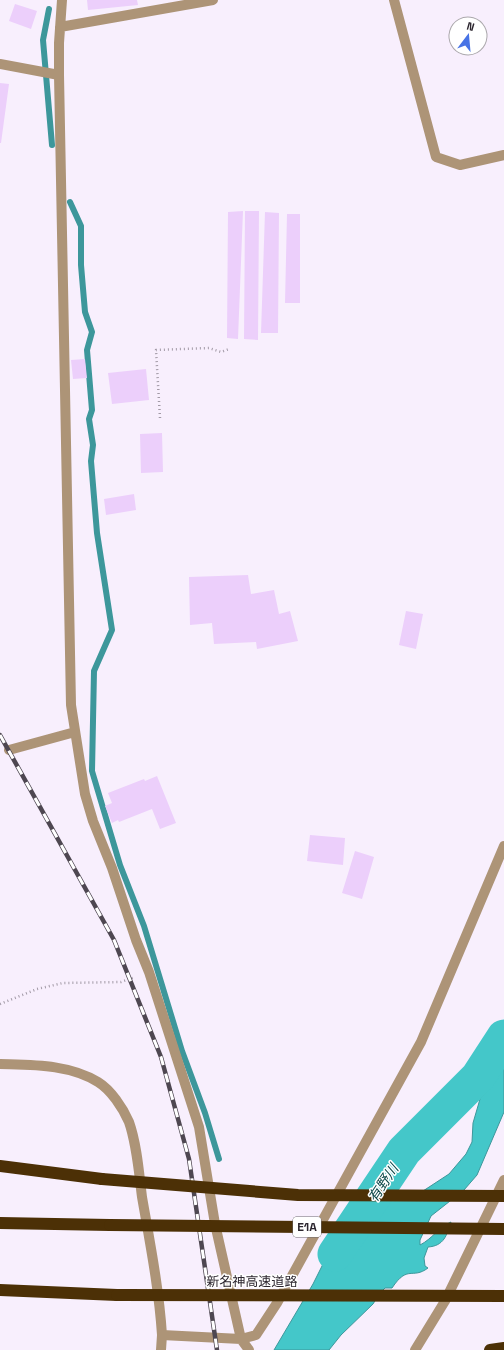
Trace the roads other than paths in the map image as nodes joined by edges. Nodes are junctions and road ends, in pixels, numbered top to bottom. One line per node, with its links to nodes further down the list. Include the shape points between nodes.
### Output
1 (62, 0): 4 (street)
2 (213, 0): 4 (street)
3 (394, 0): 7 (street, via 436,157 460,166)
4 (60, 27): 6 (street)
5 (0, 64): 6 (street)
6 (59, 75): 8 (street, via 71,705)
7 (504, 155)
8 (75, 732): 9 (street); 22 (street, via 85,794 93,821 149,972 199,1127 215,1224)
9 (9, 750)
10 (504, 846): 22 (street, via 421,1042 277,1303 256,1335)
11 (0, 1064): 21 (street, via 76,1072 99,1082 120,1105 129,1123 135,1151)
12 (0, 1166): 14 (highway)
13 (0, 1172): 14 (highway)
14 (102, 1179): 16 (highway, bridge, via 298,1195)
15 (504, 1180): 26 (street, via 445,1301)
16 (504, 1196)
17 (0, 1223): 18 (highway, E1A, bridge)
18 (504, 1229)
19 (0, 1290): 20 (highway, 新名神高速道路, bridge, via 117,1295)
20 (504, 1296)
21 (162, 1335): 22 (street); 24 (street)
22 (241, 1339): 25 (street)
23 (504, 1348): 27 (highway)
24 (161, 1350)
25 (249, 1350)
26 (414, 1350)
27 (490, 1350)

